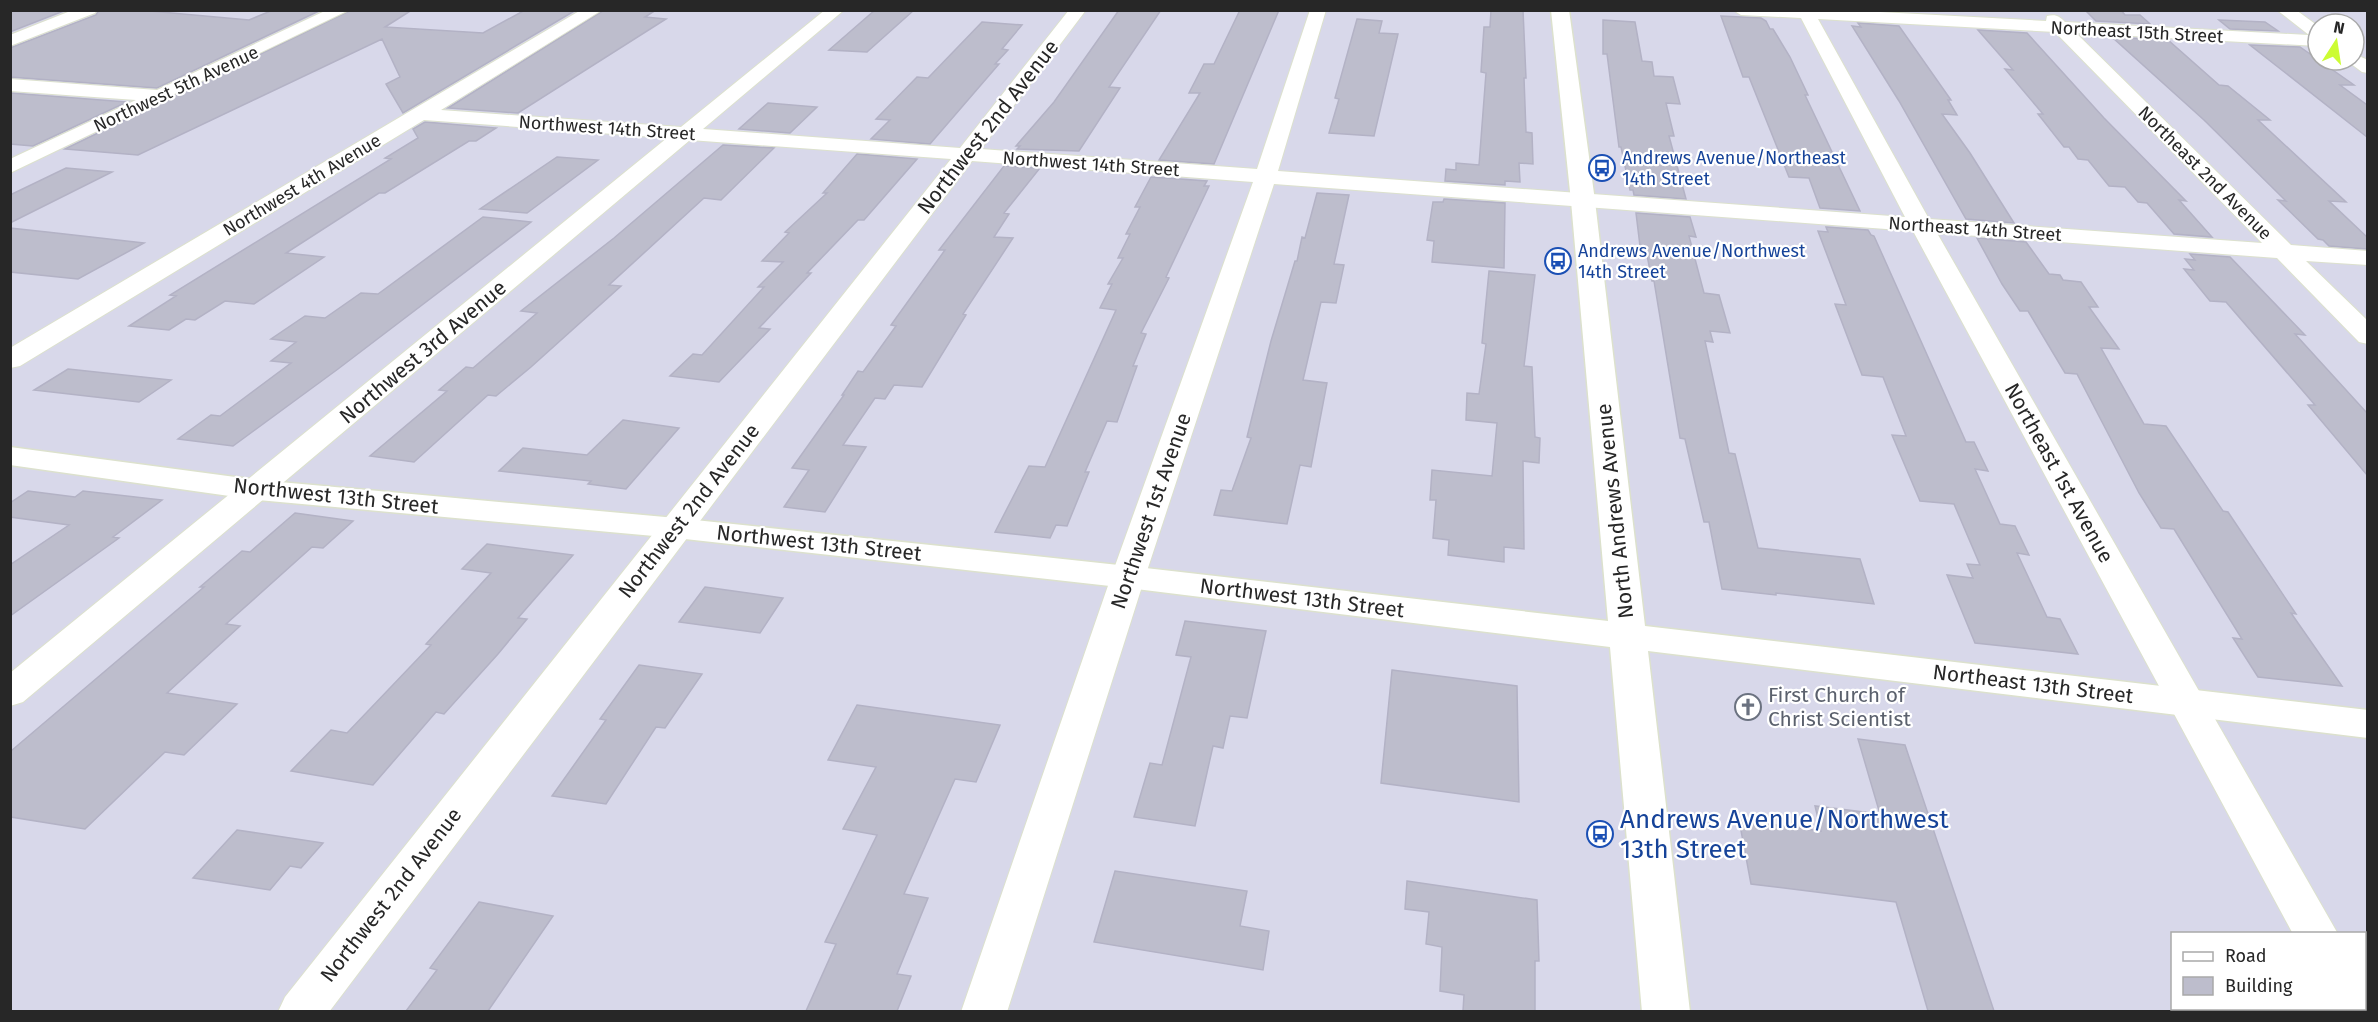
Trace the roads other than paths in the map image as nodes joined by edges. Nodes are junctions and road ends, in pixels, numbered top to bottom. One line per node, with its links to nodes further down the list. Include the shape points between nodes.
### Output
1 (89, 10): 15 (street)
2 (341, 10): 17 (street, Northwest 5th Avenue)
3 (594, 10): 18 (street, Northwest 4th Avenue)
4 (836, 10): 19 (street, Northwest 3rd Avenue)
5 (1078, 10): 20 (street, Northwest 2nd Avenue)
6 (1318, 10): 22 (street, Northwest 1st Avenue)
7 (1560, 10): 23 (street, North Andrews Avenue)
8 (1741, 10): 11 (street, Northeast 15th Street)
9 (2043, 10): 13 (street, Northeast 2nd Avenue)
10 (2285, 10): 12 (street)
11 (1806, 12): 13 (street, Northeast 15th Street); 24 (street, Northeast 1st Avenue)
12 (2306, 25)
13 (2061, 28): 14 (street, Northeast 15th Street); 25 (street, Northeast 2nd Avenue)
14 (2306, 40)
15 (10, 41)
16 (10, 85): 17 (street)
17 (161, 96): 21 (street, Northwest 5th Avenue)
18 (420, 114): 19 (street, Northwest 14th Street); 28 (street, Northwest 4th Avenue)
19 (684, 134): 20 (street, Northwest 14th Street); 30 (street, Northwest 3rd Avenue)
20 (967, 155): 22 (street, Northwest 14th Street); 31 (street, Northwest 2nd Avenue)
21 (10, 167)
22 (1265, 178): 23 (street, Northwest 14th Street); 32 (street, Northwest 1st Avenue)
23 (1583, 201): 24 (street, Northeast 14th Street); 33 (street, North Andrews Avenue)
24 (1921, 225): 25 (street, Northeast 14th Street); 35 (street, Northeast 1st Avenue)
25 (2283, 251): 26 (street, Northeast 14th Street); 27 (street, Northeast 2nd Avenue)
26 (2367, 258)
27 (2367, 336)
28 (10, 360)
29 (10, 456): 30 (street, Northwest 13th Street)
30 (258, 490): 31 (street, Northwest 13th Street); 34 (street, Northwest 3rd Avenue)
31 (676, 528): 32 (street, Northwest 13th Street); 38 (street, Northwest 2nd Avenue)
32 (1128, 577): 33 (street, Northwest 13th Street); 39 (street, Northwest 1st Avenue)
33 (1628, 636): 35 (street, Northeast 13th Street); 40 (street, North Andrews Avenue)
34 (10, 693)
35 (2187, 702): 36 (street, Northeast 13th Street); 37 (street, Northeast 1st Avenue)
36 (2367, 724)
37 (2315, 932)
38 (301, 1011)
39 (984, 1011)
40 (1666, 1011)

